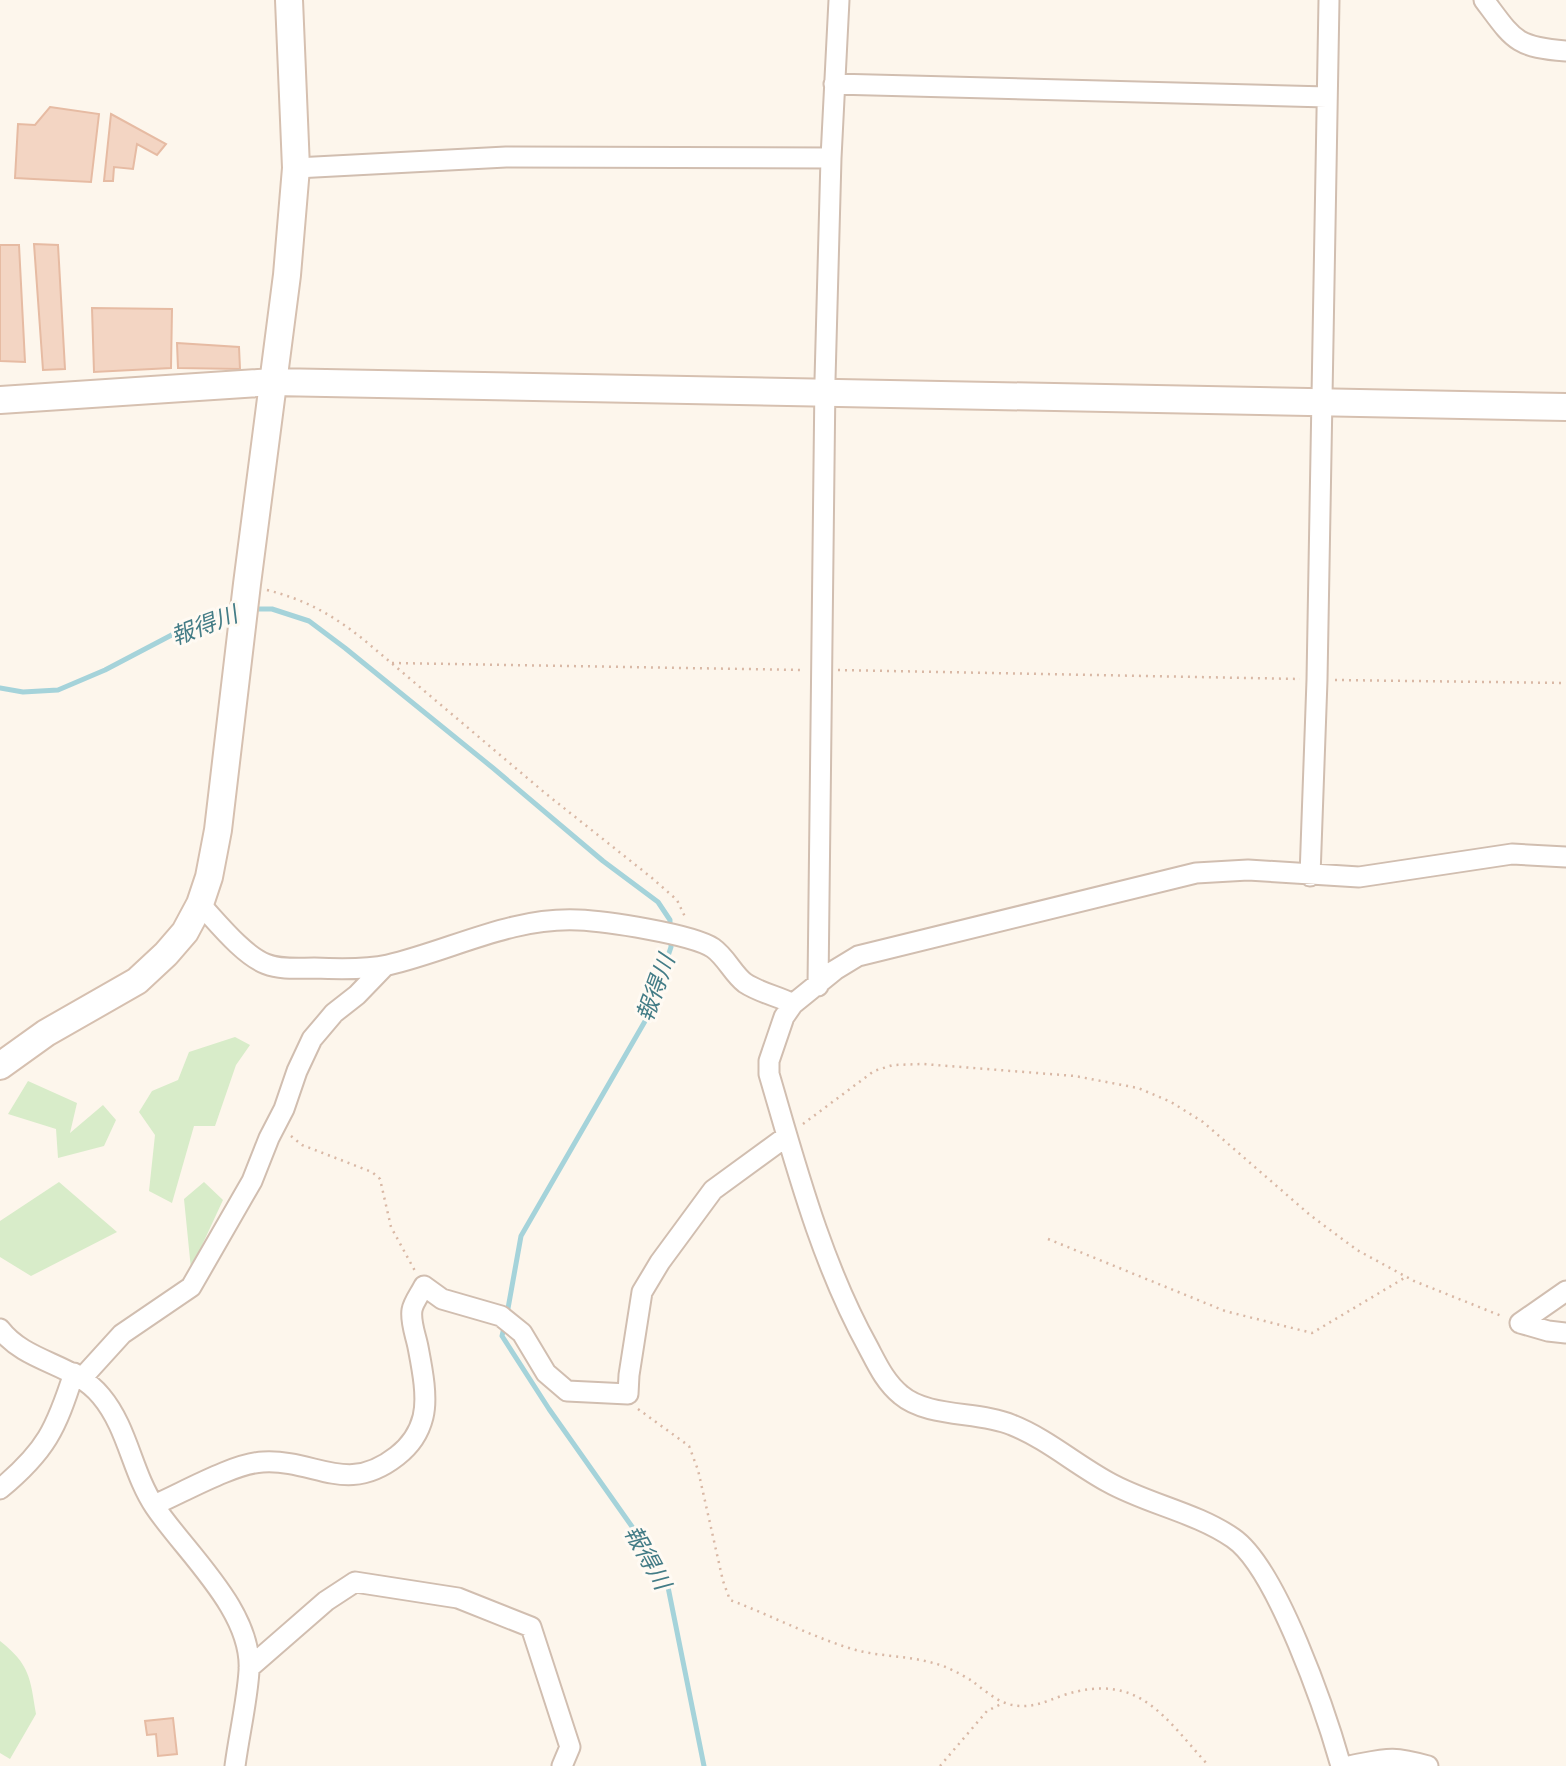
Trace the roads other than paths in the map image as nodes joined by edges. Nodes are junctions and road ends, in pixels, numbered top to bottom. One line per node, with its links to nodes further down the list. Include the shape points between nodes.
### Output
1 (289, 0): 9 (street)
2 (839, 0): 6 (street)
3 (1329, 0): 7 (street)
4 (1484, 0): 5 (street, via 1523,46)
5 (1566, 51)
6 (834, 84): 7 (street); 8 (street)
7 (1327, 97): 13 (street)
8 (831, 158): 9 (street, via 506,157); 11 (street)
9 (296, 168): 10 (street)
10 (273, 382): 11 (street); 12 (street); 17 (street, via 218,830)
11 (825, 393): 13 (street); 19 (street)
12 (0, 400)
13 (1321, 403): 14 (street); 16 (street)
14 (1566, 407)
15 (1566, 857): 16 (street, via 1512,854 1359,877)
16 (1310, 876): 19 (street, via 1248,870 1196,873 858,956)
17 (200, 904): 18 (street, via 251,955 267,964 324,969); 21 (street, via 185,932 136,981)
18 (385, 966): 20 (street, via 494,931 540,921 580,920 692,939 712,947 743,982); 26 (street, via 313,1039 252,1181 191,1287 122,1334)
19 (818, 986): 20 (street)
20 (793, 1004): 22 (street, via 769,1061)
21 (0, 1066)
22 (788, 1136): 28 (street, via 713,1190 660,1262 642,1292 628,1394 567,1391 546,1373 522,1334 501,1316 442,1298 424,1286 412,1309 424,1415 415,1438 400,1453 381,1468 361,1475 262,1462 236,1468); 32 (street, via 830,1268 886,1380 902,1396 922,1406 1000,1419 1108,1482 1235,1539 1271,1586 1322,1707)
23 (1566, 1291): 25 (street, via 1520,1323)
24 (0, 1329): 26 (street, via 26,1352)
25 (1566, 1333)
26 (78, 1376): 27 (street, via 50,1437); 28 (street, via 102,1396 117,1420)
27 (0, 1489)
28 (154, 1505): 29 (street, via 225,1597 244,1639)
29 (249, 1668): 30 (street); 31 (street, via 326,1601 355,1582 458,1598 531,1627 570,1747)
30 (235, 1766)
31 (562, 1766)
32 (1341, 1766)
33 (1349, 1766): 34 (street, via 1401,1758)
34 (1427, 1766)

